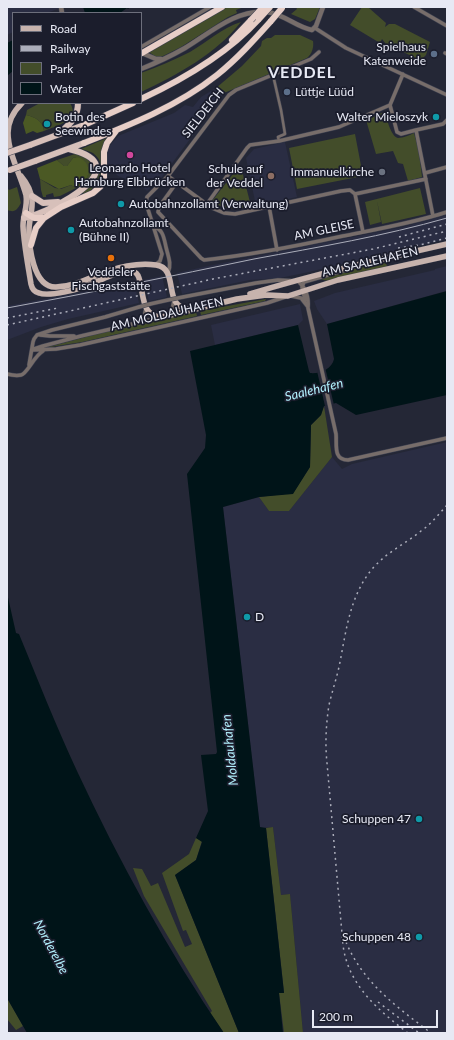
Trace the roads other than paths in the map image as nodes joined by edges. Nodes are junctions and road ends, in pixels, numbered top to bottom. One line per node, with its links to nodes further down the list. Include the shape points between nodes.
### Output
1 (210, 7): 10 (street)
2 (222, 7): 11 (highway)
3 (263, 7): 12 (highway, bridge)
4 (270, 7): 12 (highway, bridge, via 247,33)
5 (323, 7): 9 (street)
6 (414, 7): 8 (street)
7 (283, 8): 26 (highway, bridge, via 217,75 165,107)
8 (447, 26)
9 (315, 28): 15 (street, via 311,30 268,12 254,12 222,24); 17 (street, via 346,48)
10 (142, 50)
11 (142, 50)
12 (223, 50): 20 (highway, via 186,76)
13 (142, 52): 15 (street, via 156,59)
14 (319, 52): 18 (street, SIELDEICH, via 313,58)
15 (163, 59): 16 (street)
16 (142, 69)
17 (403, 74): 19 (street); 24 (street)
18 (273, 75): 29 (street, via 282,110 284,134 278,137); 36 (street, SIELDEICH, via 229,95)
19 (447, 95)
20 (142, 98)
21 (21, 104): 35 (main road, via 9,122 8,132)
22 (77, 104): 28 (highway, via 74,120)
23 (132, 104): 28 (highway)
24 (390, 105): 27 (street, via 397,132 402,134); 29 (street, via 339,127)
25 (447, 120): 27 (street, via 443,124)
26 (117, 130): 30 (highway); 47 (highway, via 104,152 104,178 101,186 93,193 61,207)
27 (416, 130): 34 (street)
28 (58, 134): 31 (highway, bridge)
29 (279, 141): 42 (street, via 250,145)
30 (69, 149): 33 (highway, bridge); 41 (highway, via 89,156 95,163 96,173 87,186)
31 (7, 153)
32 (447, 167): 34 (street)
33 (9, 171)
34 (425, 173): 37 (street)
35 (19, 174): 40 (main road, via 30,188); 45 (main road, via 26,196)
36 (168, 176): 38 (street); 48 (street, SIELDEICH, via 147,197 146,203)
37 (426, 179): 39 (street); 46 (street)
38 (177, 182): 42 (street); 52 (street, AM GLEISE, via 158,210 202,260)
39 (355, 194): 43 (street, via 350,190); 49 (street)
40 (32, 196): 41 (highway, via 43,203); 45 (main road, via 33,204)
41 (62, 202): 45 (highway, via 44,212)
42 (207, 204): 43 (street, via 224,213 235,214)
43 (269, 206): 52 (street)
44 (447, 212): 46 (street, AM GLEISE)
45 (27, 216): 47 (highway); 51 (main road); 57 (main road, via 23,226 31,286 35,292 47,294 88,286 112,275 131,272)
46 (433, 216): 49 (street, AM GLEISE)
47 (44, 218): 51 (highway, via 36,228)
48 (153, 226): 55 (street, via 162,254); 56 (street, via 159,229 165,240 170,266)
49 (363, 232): 52 (street, AM GLEISE)
50 (447, 244): 54 (main road, AM SAALEHAFEN)
51 (31, 245): 55 (main road, via 38,276 52,287 86,281 110,270)
52 (277, 250)
53 (447, 256): 60 (main road, AM SAALEHAFEN)
54 (369, 261): 58 (main road, AM SAALEHAFEN); 59 (street, AM SAALEHAFEN, via 306,281)
55 (154, 265): 56 (main road, via 163,267); 57 (main road, via 145,268)
56 (168, 273): 63 (main road)
57 (138, 276): 65 (main road)
58 (296, 280): 59 (street); 62 (main road, AM SAALEHAFEN); 63 (street, AM MOLDAUHAFEN, bridge, via 256,283)
59 (302, 285): 60 (street)
60 (304, 291): 61 (main road, AM MOLDAUHAFEN); 64 (street); 66 (street, via 308,295)
61 (288, 296): 62 (main road, via 266,295); 64 (street, via 300,297); 73 (street, AM MOLDAUHAFEN, via 267,303)
62 (237, 299): 67 (main road)
63 (171, 301): 65 (street, AM MOLDAUHAFEN); 67 (main road, via 182,308); 68 (street, via 171,312)
64 (305, 302): 66 (street)
65 (145, 306): 68 (main road, via 152,315); 69 (street, via 144,317); 70 (street, AM MOLDAUHAFEN)
66 (308, 308): 76 (street, via 336,434 337,454 342,460)
67 (191, 309): 68 (main road)
68 (162, 317): 69 (street)
69 (139, 322): 71 (street)
70 (37, 335): 71 (street); 72 (street)
71 (81, 336): 72 (street)
72 (32, 350): 73 (street, AM MOLDAUHAFEN); 74 (street)
73 (46, 350): 74 (street, via 36,356)
74 (29, 365): 75 (street, via 23,374)
75 (7, 374)
76 (447, 438)

